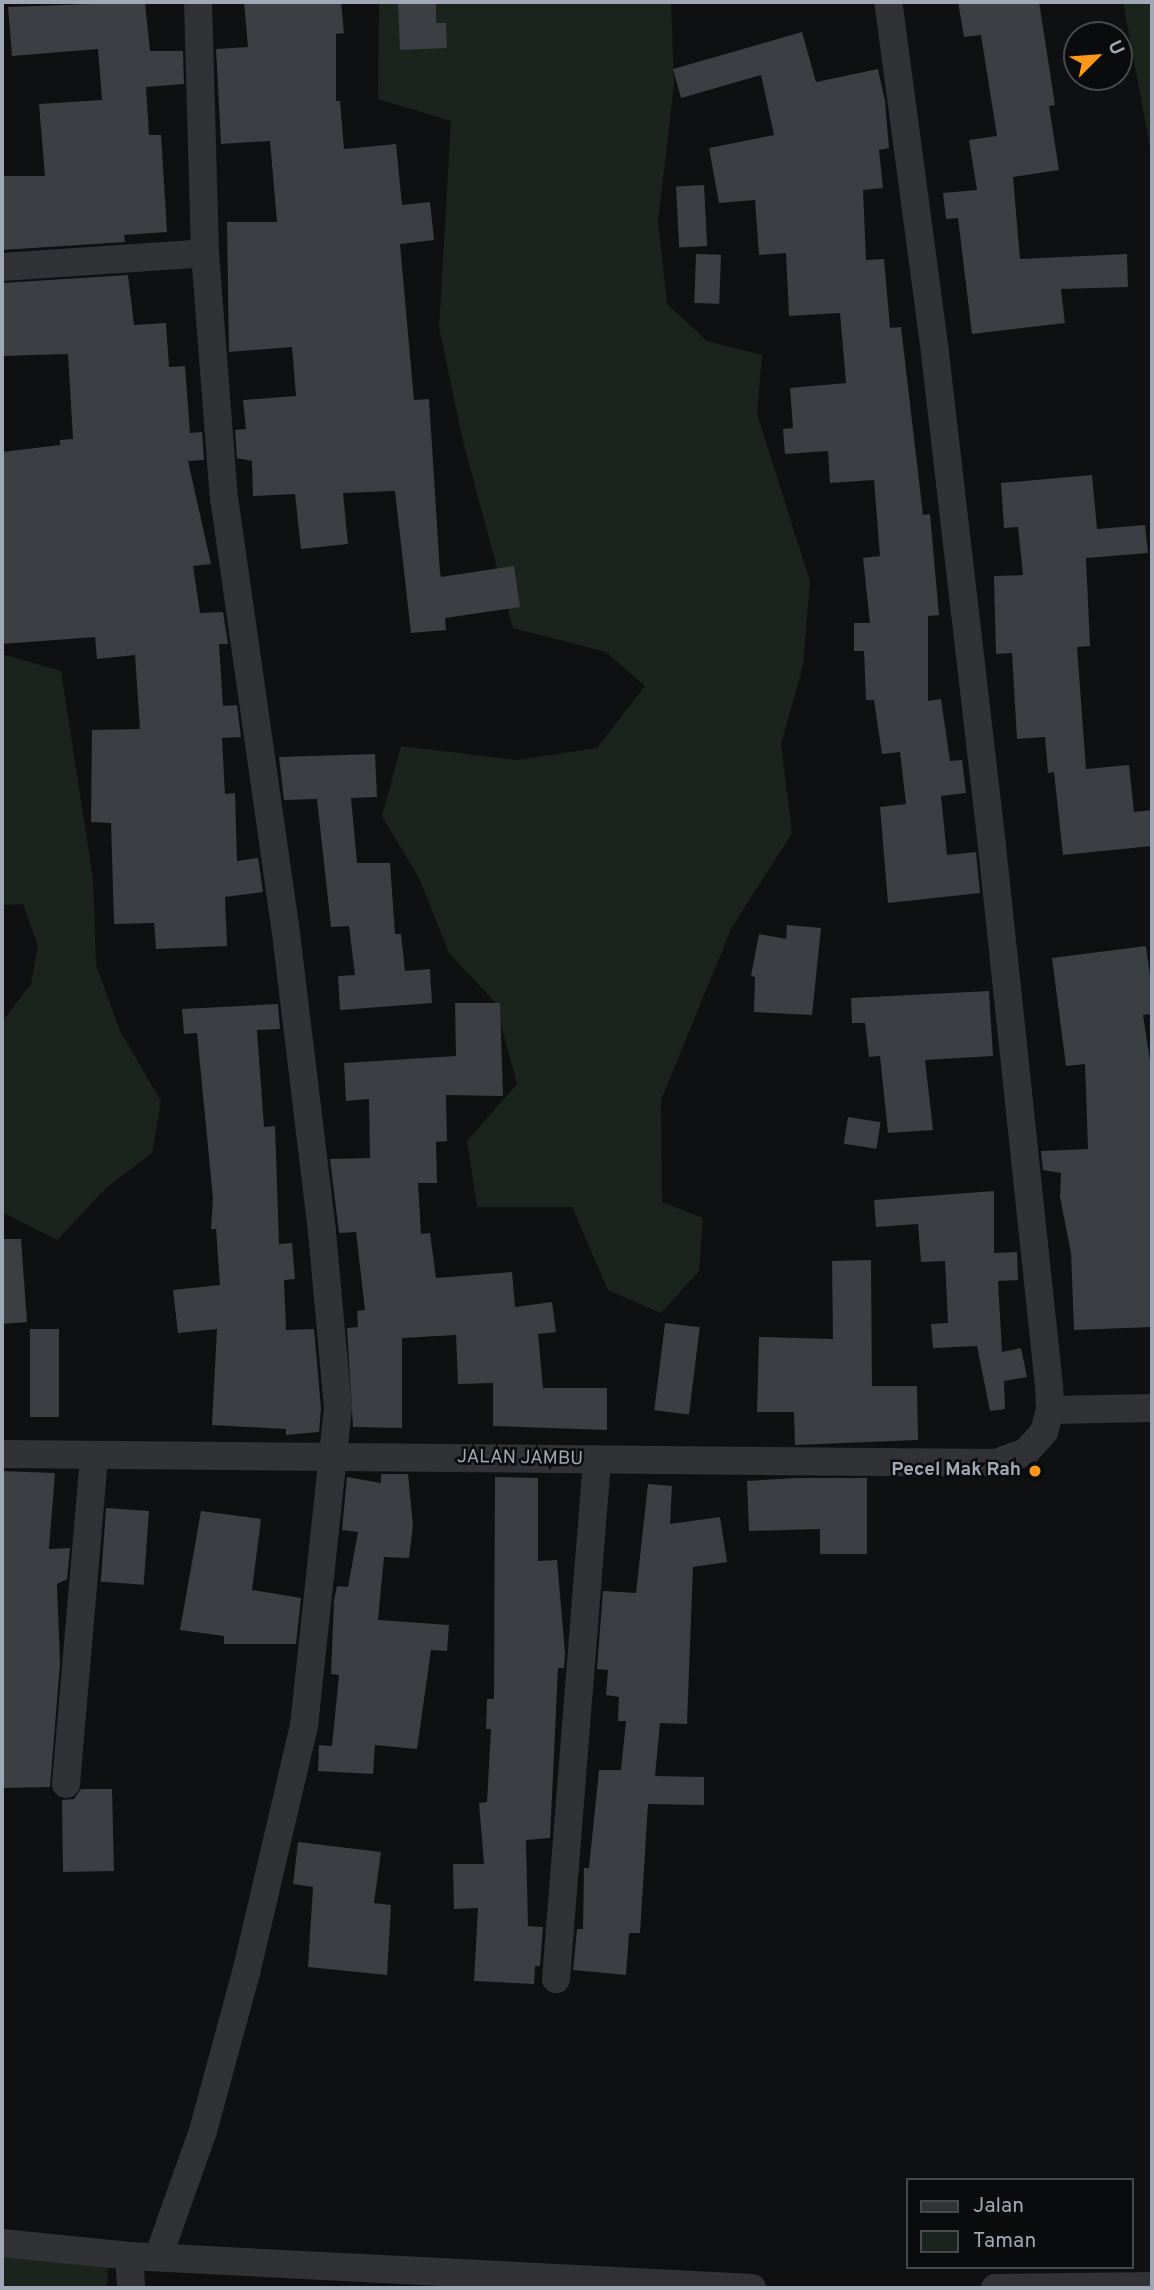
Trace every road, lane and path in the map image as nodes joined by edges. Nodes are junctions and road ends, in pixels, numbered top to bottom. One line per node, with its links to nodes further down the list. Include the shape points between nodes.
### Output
1 (198, 2): 3 (street)
2 (888, 2): 6 (street, via 936,352)
3 (205, 253): 4 (street); 9 (street, via 224,500 285,926 331,1315 338,1408)
4 (2, 267)
5 (1152, 1408): 6 (street)
6 (1051, 1410): 10 (street, JALAN JAMBU, via 1034,1447 996,1463)
7 (2, 1454): 8 (street, JALAN JAMBU)
8 (94, 1457): 9 (street, JALAN JAMBU); 11 (street)
9 (335, 1460): 10 (street, JALAN JAMBU); 14 (street, via 304,1726 246,1973 203,2130)
10 (597, 1460): 12 (street)
11 (66, 1784)
12 (556, 1979)
13 (2, 2243): 15 (street)
14 (159, 2255): 15 (street); 18 (street)
15 (130, 2256): 17 (street)
16 (1152, 2286): 19 (street)
17 (131, 2288)
18 (752, 2288)
19 (995, 2288)

